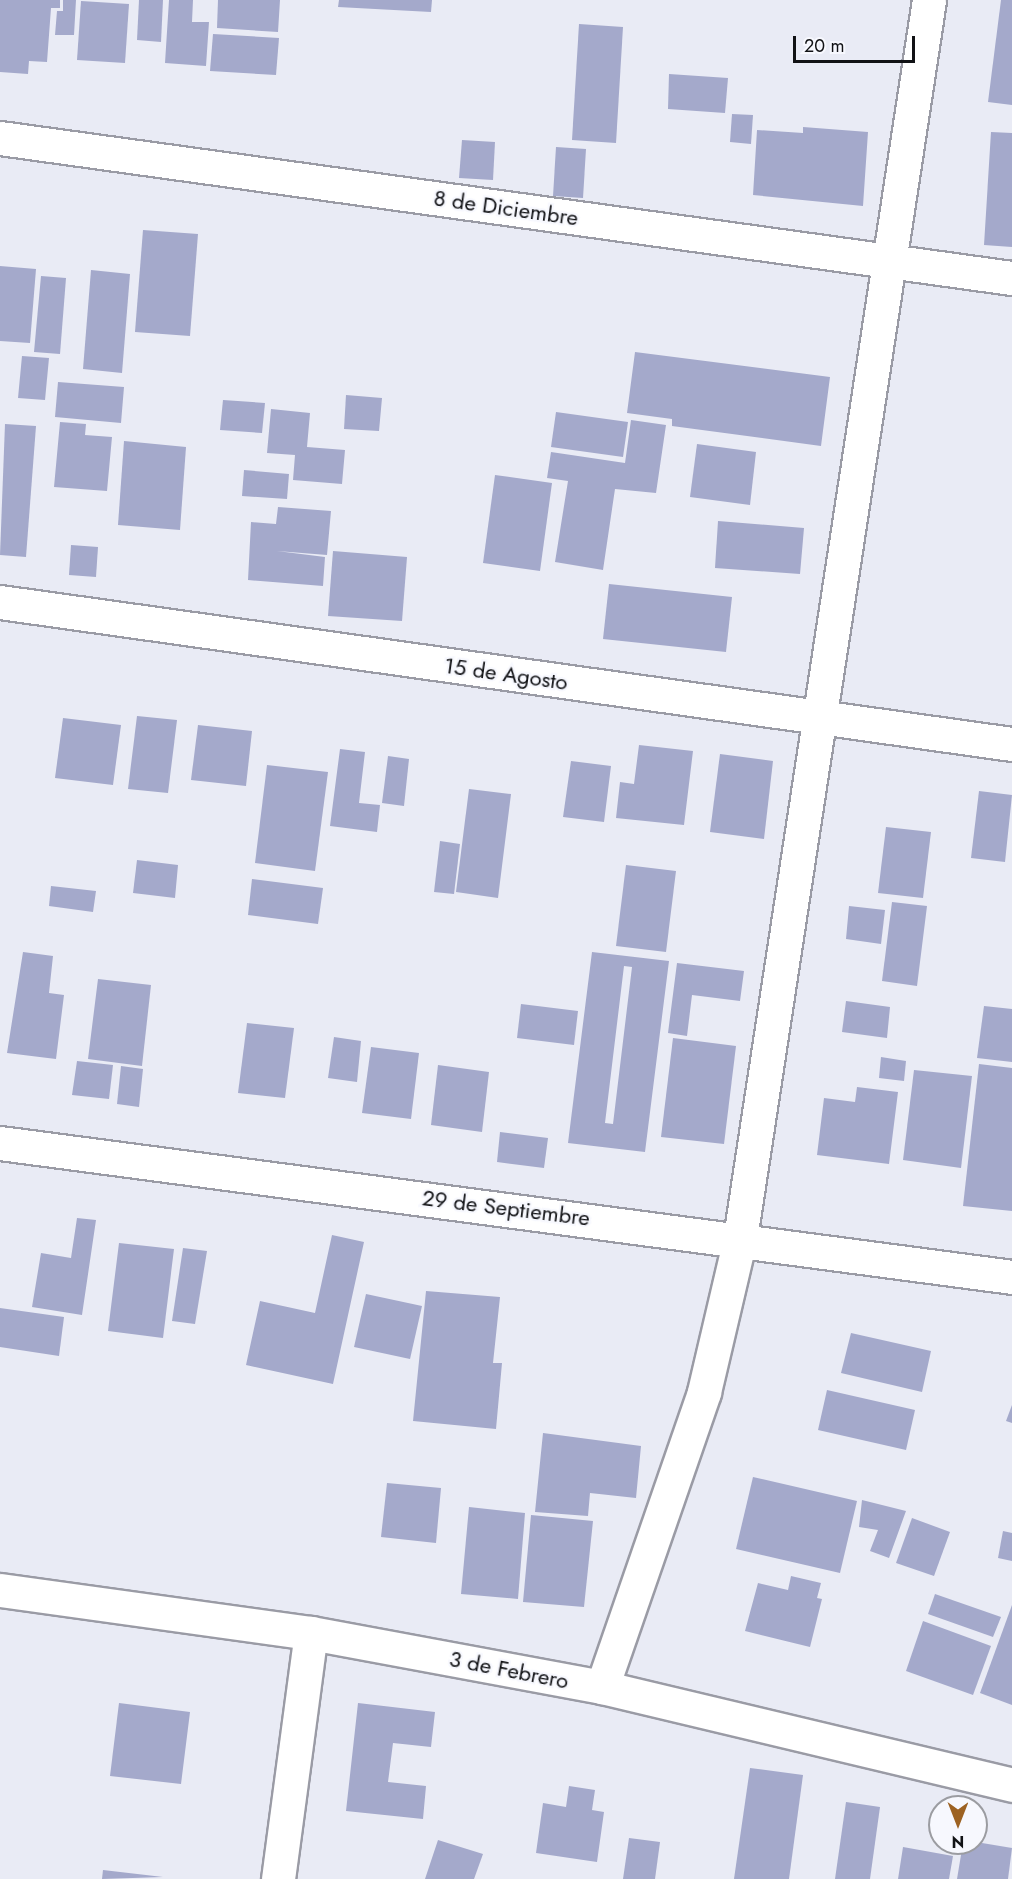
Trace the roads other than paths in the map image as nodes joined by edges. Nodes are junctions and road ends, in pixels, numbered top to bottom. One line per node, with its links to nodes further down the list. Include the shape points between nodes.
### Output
1 (929, 0): 3 (street)
2 (0, 138): 3 (street, 8 de Diciembre)
3 (886, 262): 4 (street, 8 de Diciembre); 6 (street)
4 (1012, 278)
5 (0, 602): 6 (street, 15 de Agosto)
6 (821, 719): 7 (street, 15 de Agosto); 9 (street)
7 (1012, 744)
8 (0, 1143): 9 (street, 29 de Septiembre)
9 (740, 1238): 10 (street, 29 de Septiembre); 13 (street, via 704,1392)
10 (1012, 1277)
11 (0, 1590): 12 (street, 3 de Febrero)
12 (311, 1633): 13 (street, 3 de Febrero); 15 (street)
13 (602, 1687): 14 (street, 3 de Febrero)
14 (1012, 1785)
15 (278, 1879)

